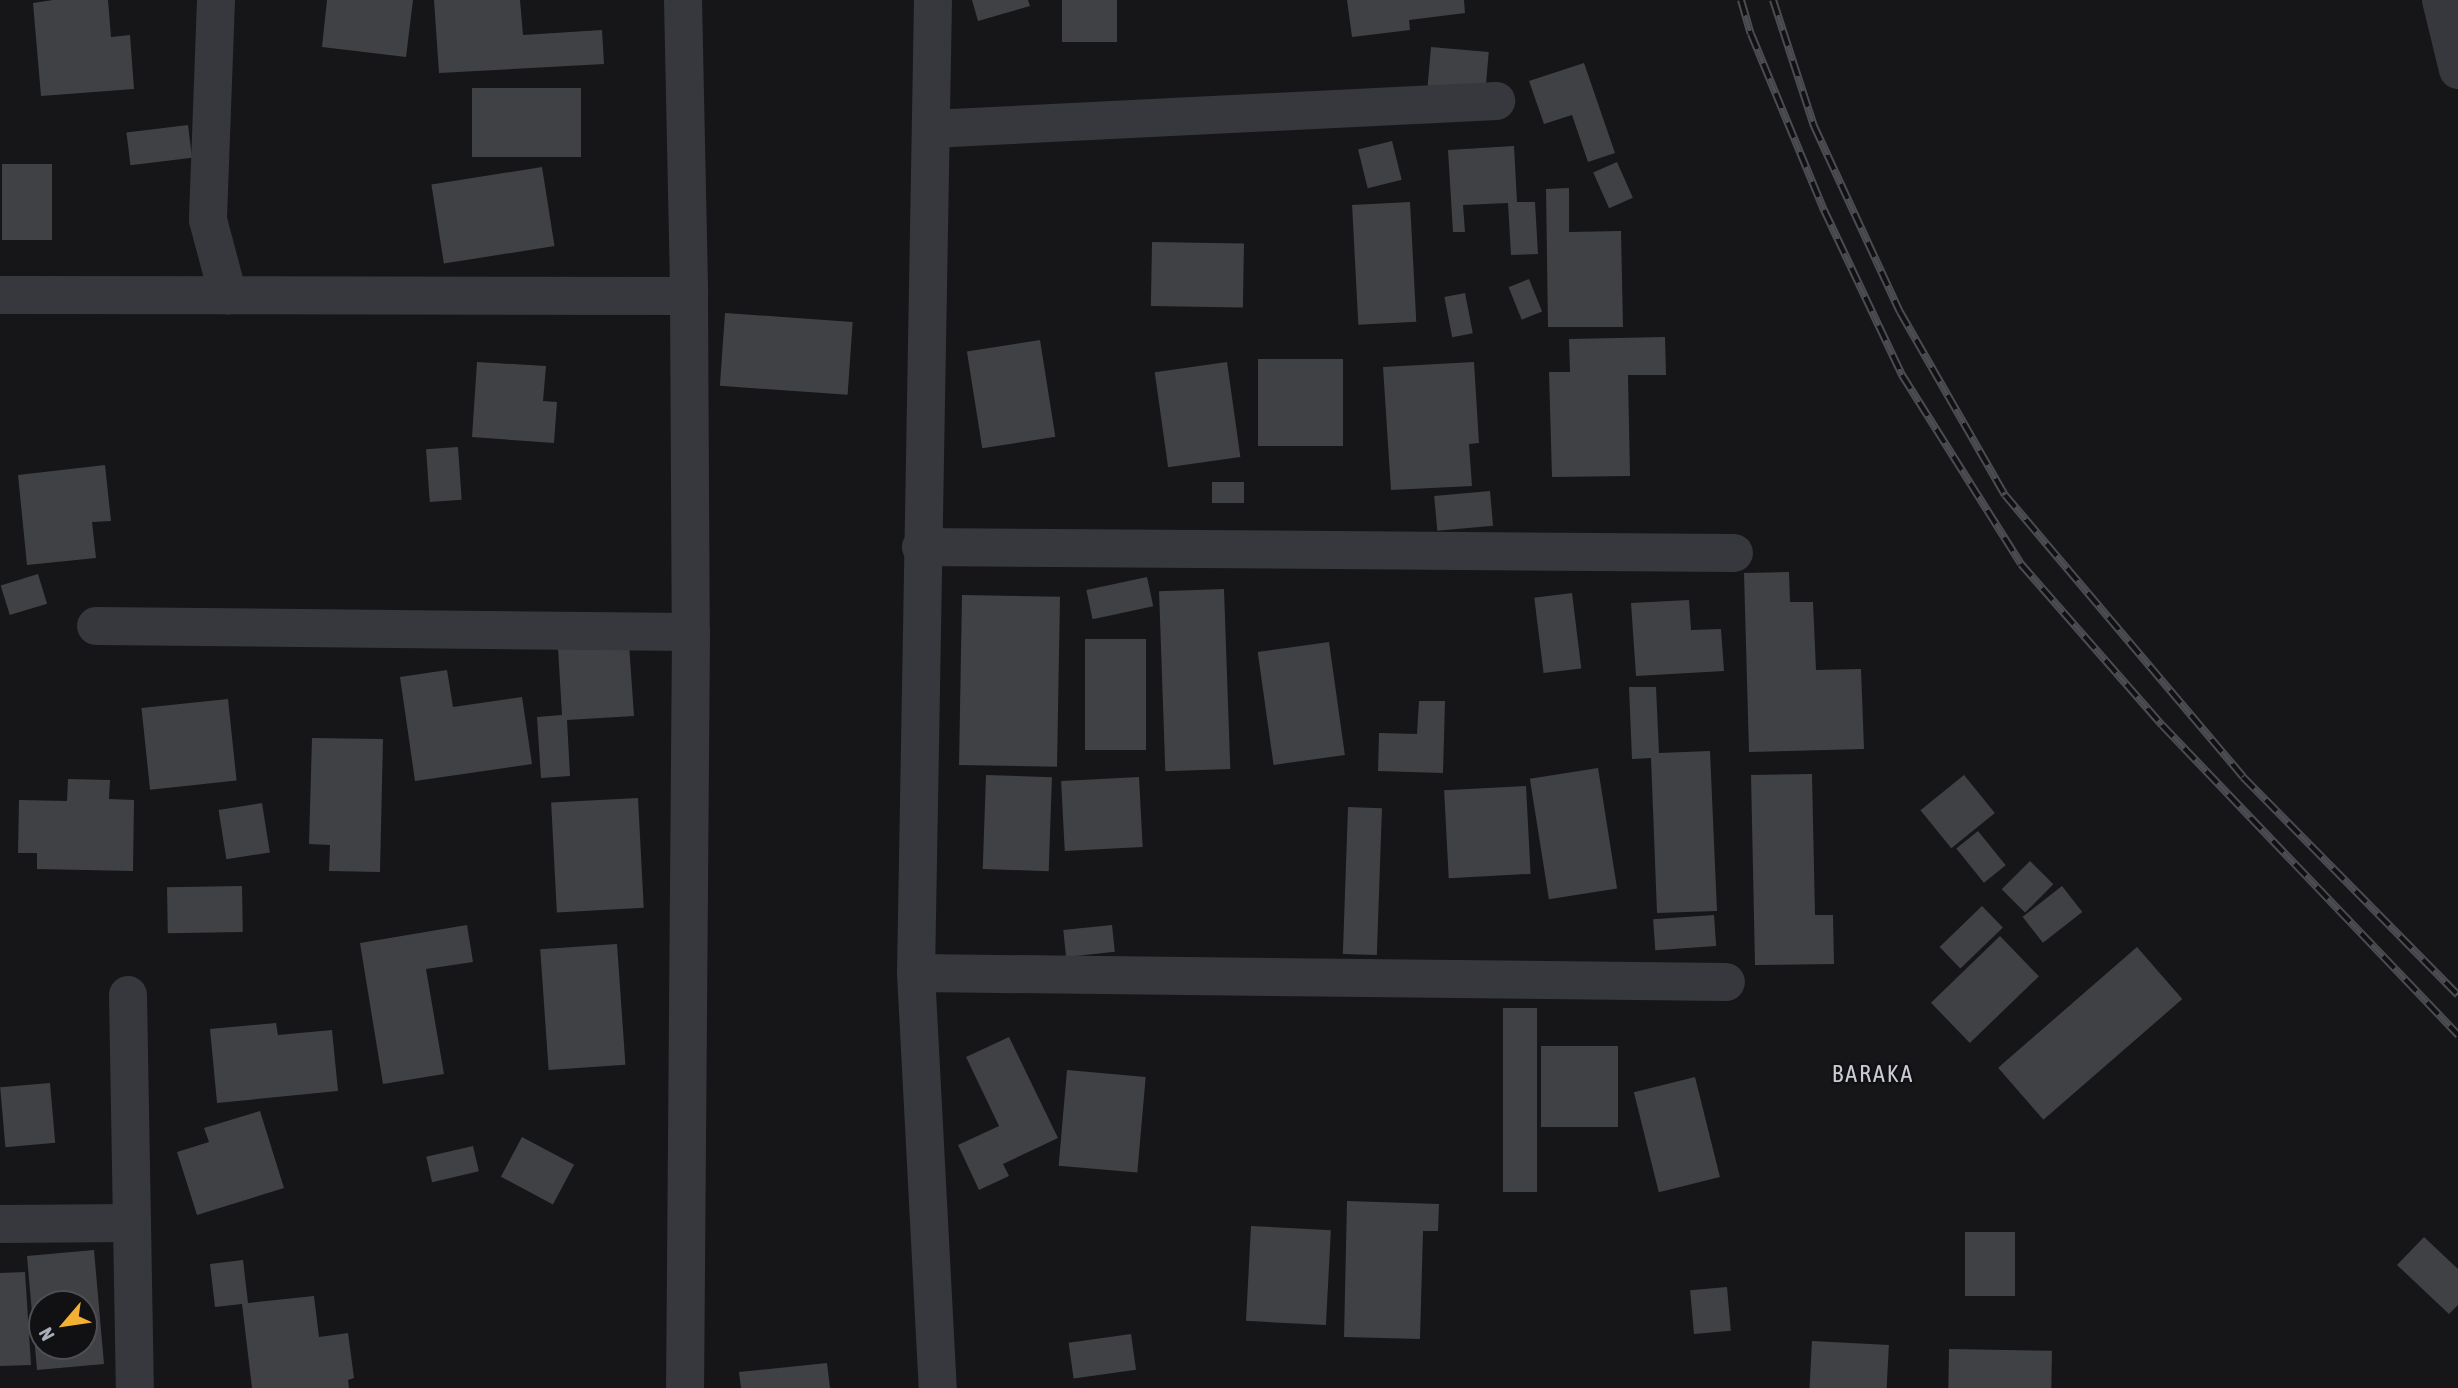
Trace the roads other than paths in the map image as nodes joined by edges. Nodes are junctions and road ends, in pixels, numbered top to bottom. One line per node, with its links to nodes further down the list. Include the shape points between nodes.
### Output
1 (216, 0): 9 (street, via 208,220)
2 (683, 0): 10 (street)
3 (933, 0): 7 (street)
4 (2441, 0): 5 (street)
5 (2458, 70)
6 (1496, 101): 7 (street)
7 (931, 129): 11 (street)
8 (0, 295): 9 (street)
9 (228, 295): 10 (street)
10 (689, 296): 14 (street)
11 (921, 547): 12 (street); 15 (street)
12 (1734, 553)
13 (96, 626): 14 (street)
14 (691, 632): 21 (street)
15 (916, 973): 16 (street); 22 (street)
16 (1726, 982)
17 (128, 995): 18 (street)
18 (132, 1223): 19 (street); 20 (street)
19 (0, 1224)
20 (135, 1388)
21 (685, 1388)
22 (938, 1388)

